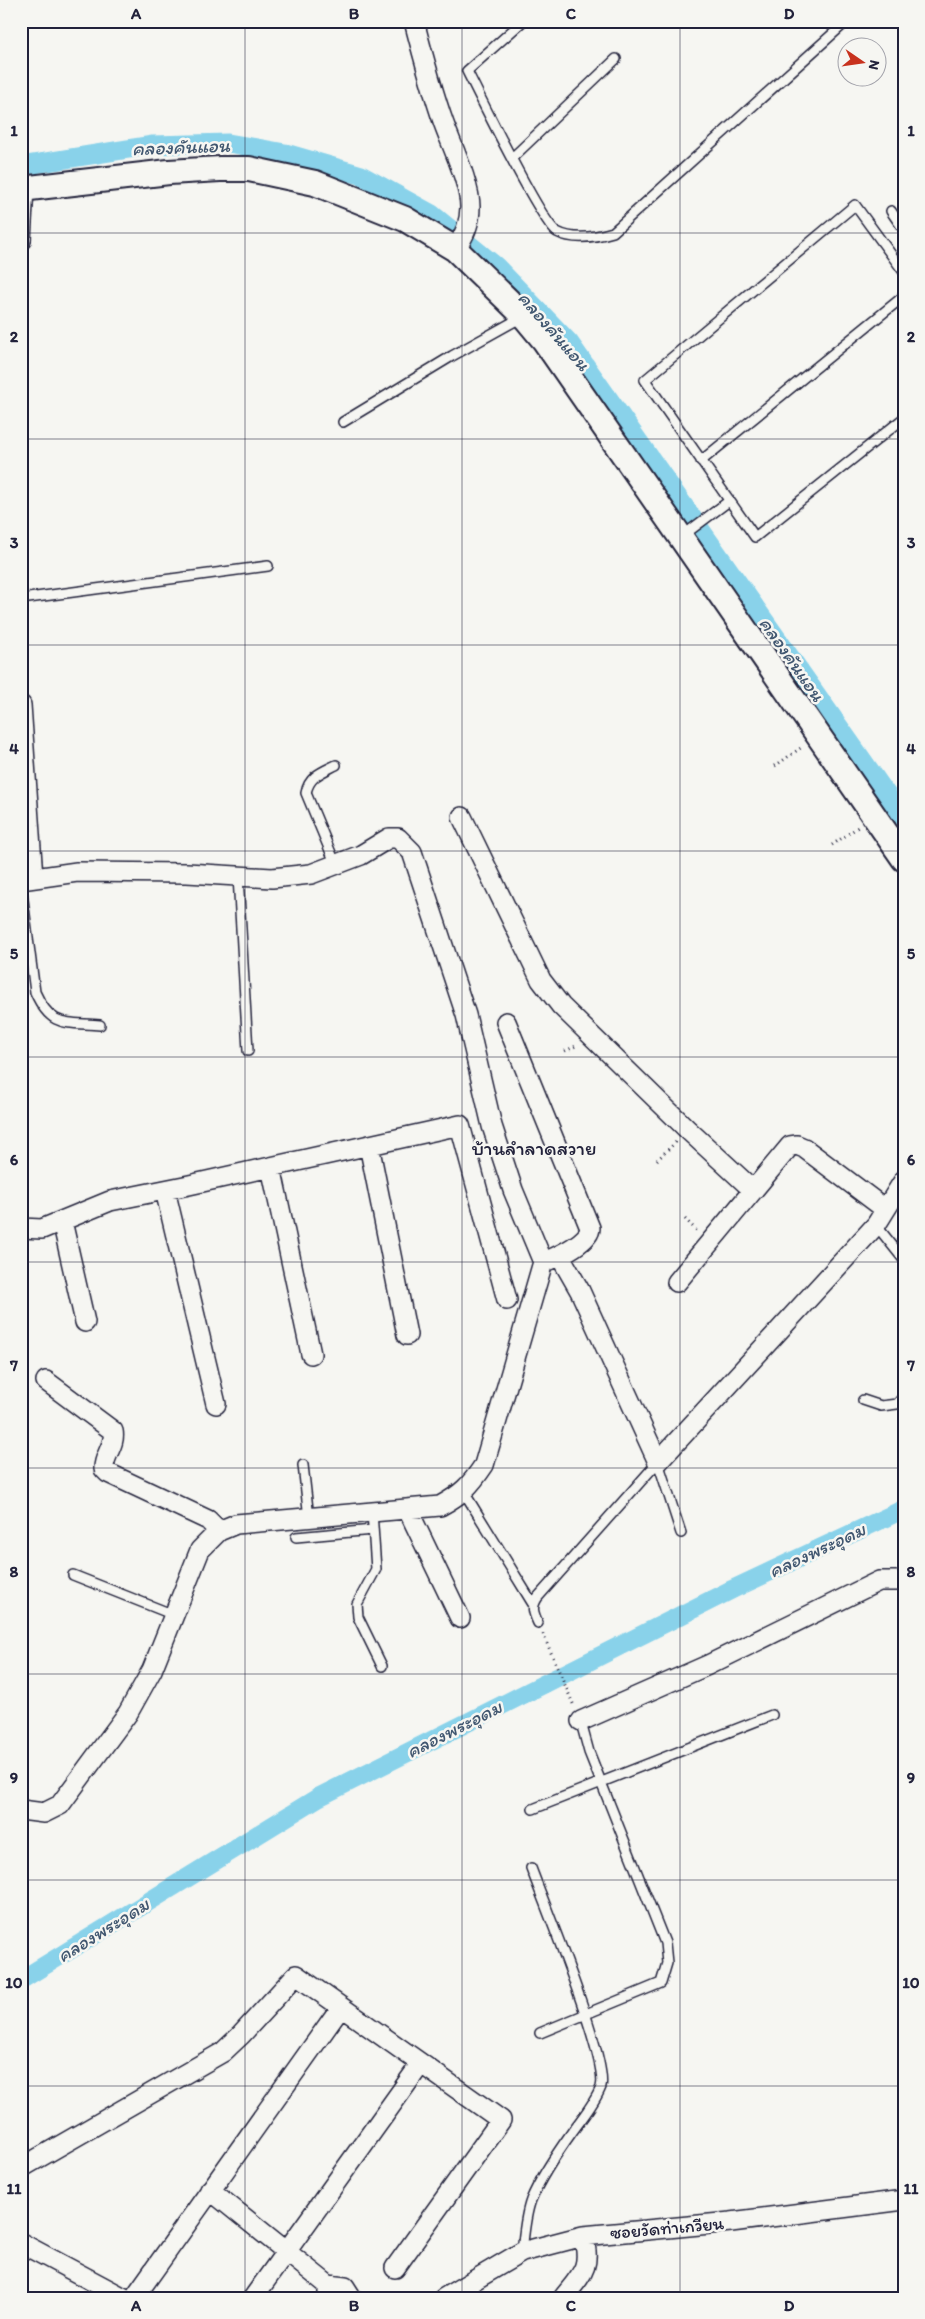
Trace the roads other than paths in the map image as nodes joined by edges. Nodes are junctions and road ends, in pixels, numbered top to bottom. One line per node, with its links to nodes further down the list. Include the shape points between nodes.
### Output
1 (414, 21): 9 (street, via 470,205)
2 (522, 21): 5 (lane, via 467,71)
3 (847, 21): 5 (lane, via 614,232 576,238 556,232)
4 (616, 59): 5 (lane)
5 (512, 158)
6 (23, 189): 9 (street, via 169,172 250,169 315,182 405,219); 10 (street)
7 (891, 211): 8 (lane)
8 (904, 230)
9 (462, 238): 13 (street)
10 (21, 240)
11 (904, 272): 16 (lane, via 855,205 644,380)
12 (904, 296): 16 (lane)
13 (524, 316): 15 (lane); 18 (street)
14 (904, 418): 17 (lane, via 755,537)
15 (343, 422)
16 (701, 461): 17 (lane)
17 (728, 501): 18 (lane)
18 (682, 537): 25 (street)
19 (268, 566): 20 (lane)
20 (21, 598)
21 (21, 706): 22 (street)
22 (23, 748): 28 (street)
23 (336, 765): 26 (lane, via 315,776 306,793)
24 (462, 817): 36 (street, via 541,980 561,1006)
25 (904, 859)
26 (336, 864): 27 (street, via 310,874 272,878); 40 (street, via 361,855 389,838 398,838 412,852 466,1015 492,1126 513,1190)
27 (238, 876): 28 (street, via 76,872); 31 (lane)
28 (25, 880): 30 (lane, via 35,992 41,1007 51,1018 63,1022)
29 (506, 1022): 40 (street, via 590,1228 587,1237)
30 (100, 1025)
31 (248, 1051)
32 (368, 1145): 33 (street); 43 (street, via 460,1125); 45 (street)
33 (271, 1167): 35 (street); 46 (street)
34 (904, 1180): 37 (street)
35 (165, 1190): 38 (street, via 110,1201); 50 (street)
36 (753, 1190): 37 (street, via 790,1146 798,1145); 42 (street)
37 (881, 1217): 41 (lane); 51 (street)
38 (62, 1221): 39 (street, via 42,1229); 44 (street)
39 (21, 1228)
40 (552, 1259): 51 (street, via 580,1291); 53 (street, via 484,1465)
41 (904, 1260)
42 (677, 1282)
43 (507, 1300)
44 (84, 1322)
45 (407, 1335)
46 (311, 1354)
47 (46, 1381): 57 (street, via 113,1431 114,1437 103,1463 108,1473 208,1520)
48 (904, 1396): 49 (lane, via 897,1404 881,1406)
49 (864, 1400)
50 (216, 1404)
51 (658, 1462): 58 (lane); 62 (lane)
52 (302, 1465): 55 (lane)
53 (464, 1492): 54 (street, via 440,1506); 62 (lane)
54 (408, 1510): 56 (street); 64 (street)
55 (309, 1518): 56 (street); 57 (street, via 236,1524)
56 (372, 1521): 59 (lane); 66 (lane, via 376,1569 357,1604 358,1617)
57 (219, 1531): 63 (street, via 200,1550)
58 (681, 1533)
59 (296, 1536)
60 (73, 1574): 63 (lane)
61 (904, 1581): 68 (street, via 879,1581 708,1666)
62 (533, 1604): 65 (lane)
63 (174, 1615): 71 (street, via 152,1670 128,1713 60,1805 44,1813)
64 (460, 1618)
65 (538, 1623)
66 (382, 1666)
67 (772, 1715): 69 (lane)
68 (580, 1718): 69 (lane)
69 (602, 1781): 70 (lane); 74 (lane, via 665,1942 668,1964 661,1983)
70 (533, 1809)
71 (21, 1810)
72 (531, 1868): 74 (lane)
73 (341, 2007): 76 (street); 77 (street, via 296,1975 223,2052); 78 (street)
74 (586, 2016): 75 (lane); 83 (lane, via 602,2072 601,2085 531,2201)
75 (540, 2033)
76 (420, 2065): 82 (street); 84 (street, via 501,2120)
77 (21, 2168)
78 (210, 2190): 82 (street); 87 (street)
79 (904, 2200): 80 (street, ซอยวัดท่าเกวียน, via 731,2222)
80 (583, 2236): 83 (street, ซอยวัดท่าเกวียน); 91 (street, via 588,2252 585,2271)
81 (21, 2243): 86 (street)
82 (286, 2251): 85 (street); 88 (street)
83 (522, 2252): 90 (street, ซอยวัดท่าเกวียน)
84 (395, 2268)
85 (328, 2292): 89 (street, via 345,2287)
86 (124, 2298)
87 (134, 2298)
88 (253, 2298)
89 (352, 2298)
90 (444, 2298)
91 (563, 2298)

